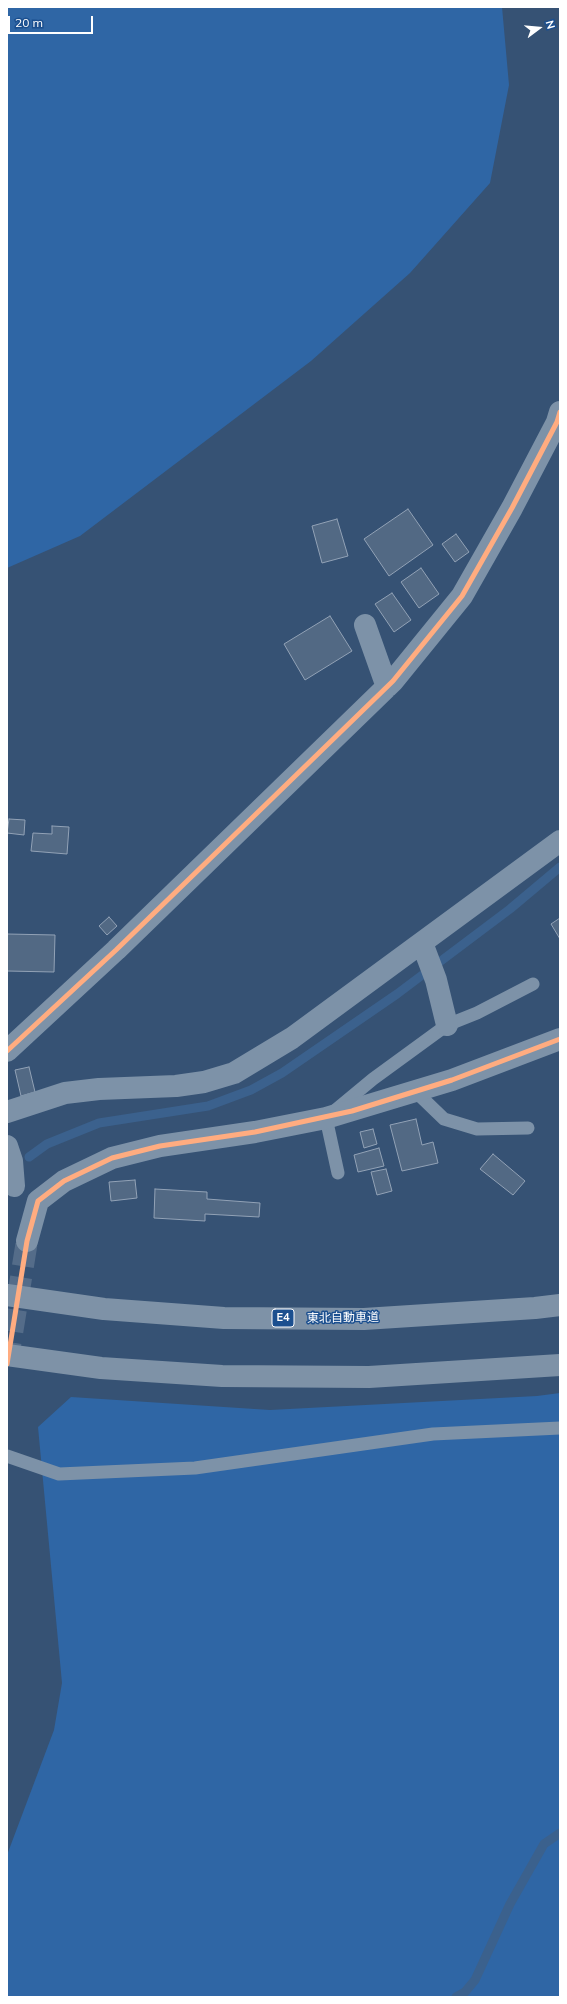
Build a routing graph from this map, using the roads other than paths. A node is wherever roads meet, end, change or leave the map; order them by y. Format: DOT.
graph roads {
  1 [pos="560,412"];
  2 [pos="365,625"];
  3 [pos="387,687"];
  4 [pos="560,841"];
  5 [pos="429,962"];
  6 [pos="533,984"];
  7 [pos="447,1025"];
  8 [pos="560,1039"];
  9 [pos="7,1051"];
  10 [pos="415,1091"];
  11 [pos="7,1112"];
  12 [pos="326,1118"];
  13 [pos="528,1128"];
  14 [pos="7,1146"];
  15 [pos="338,1173"];
  16 [pos="11,1185"];
  17 [pos="38,1201"];
  18 [pos="27,1241"];
  19 [pos="7,1295"];
  20 [pos="560,1305"];
  21 [pos="7,1355"];
  22 [pos="560,1365"];
  23 [pos="560,1428"];
  24 [pos="7,1456"];
  1 -- 3 [label="street"];
  2 -- 3 [label="street"];
  3 -- 9 [label="street"];
  4 -- 5 [label="street"];
  5 -- 7 [label="street"];
  5 -- 11 [label="street"];
  6 -- 7 [label="lane"];
  7 -- 12 [label="lane"];
  8 -- 10 [label="street"];
  10 -- 12 [label="street"];
  10 -- 13 [label="lane"];
  12 -- 15 [label="lane"];
  12 -- 17 [label="street"];
  14 -- 16 [label="street"];
  16 -- 17 [label="street"];
  17 -- 18 [label="street"];
  19 -- 20 [label="highway, 東北自動車道 / E4"];
  21 -- 22 [label="highway"];
  23 -- 24 [label="lane"];
}
